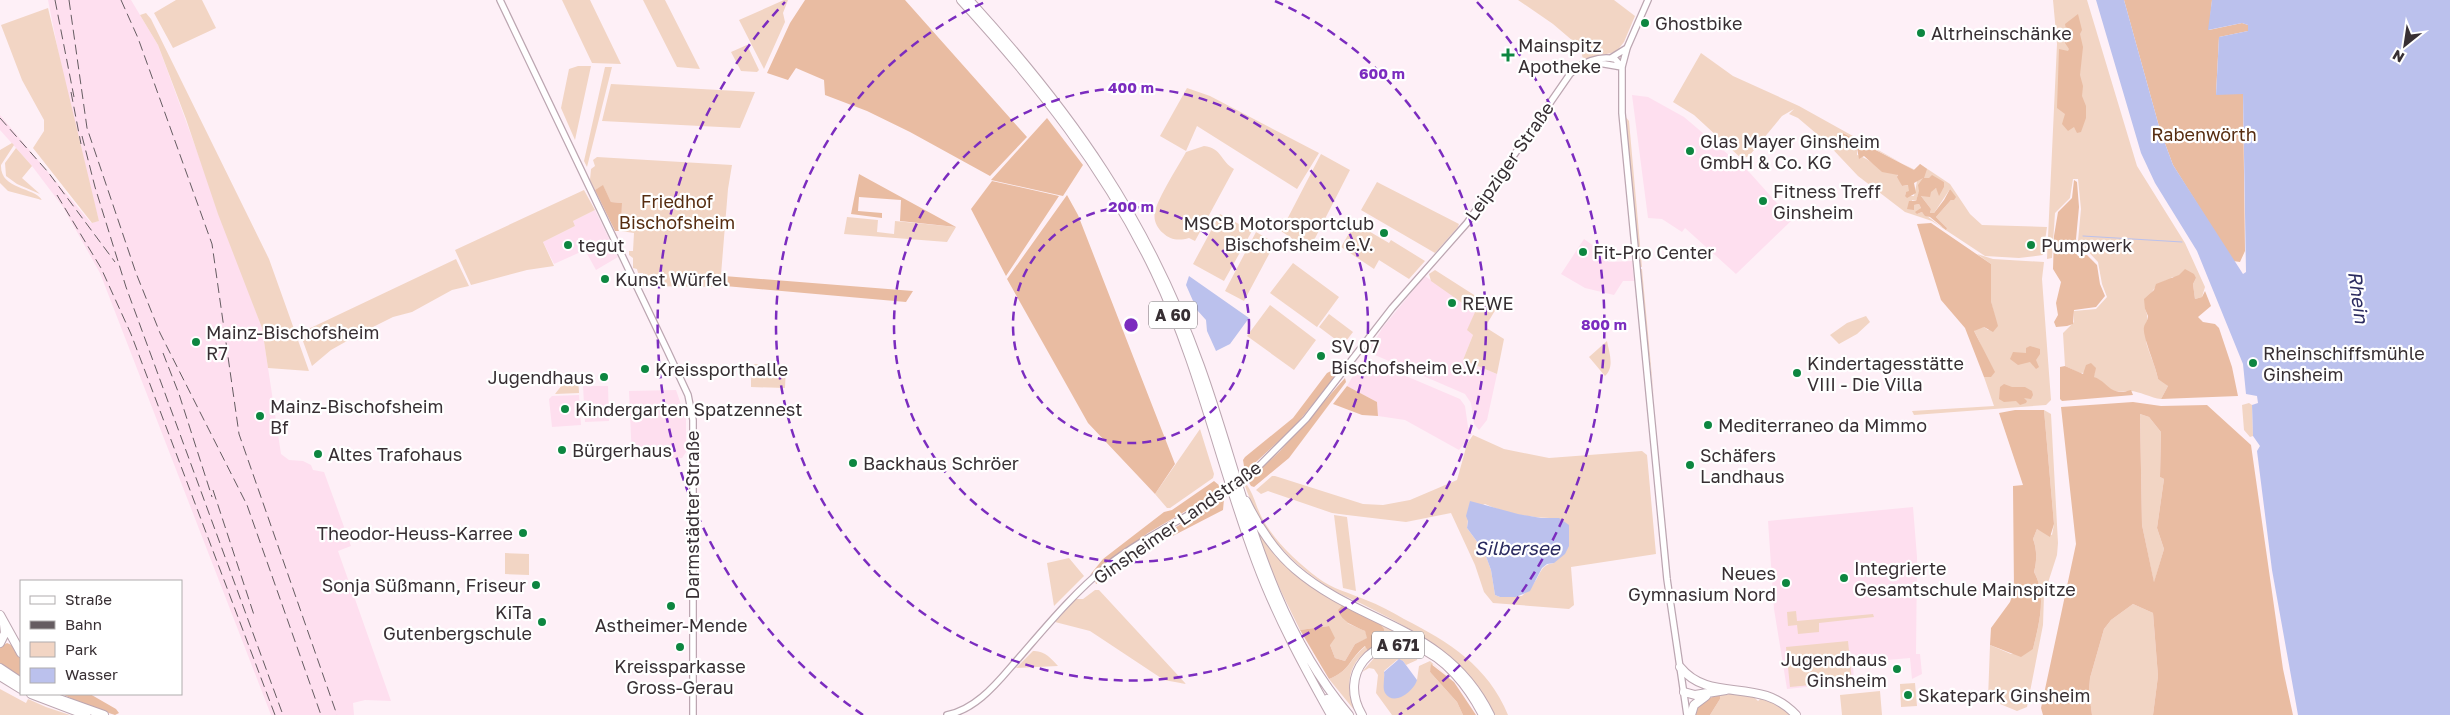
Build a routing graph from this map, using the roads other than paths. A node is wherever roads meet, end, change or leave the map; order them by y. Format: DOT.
graph roads {
  1 [pos="500,0"];
  2 [pos="961,0"];
  3 [pos="969,0"];
  4 [pos="1648,0"];
  5 [pos="1627,48"];
  6 [pos="1611,58"];
  7 [pos="1590,62"];
  8 [pos="1622,66"];
  9 [pos="1430,265"];
  10 [pos="1220,433"];
  11 [pos="1,616"];
  12 [pos="0,643"];
  13 [pos="20,650"];
  14 [pos="1680,666"];
  15 [pos="0,668"];
  16 [pos="1314,674"];
  17 [pos="1,677"];
  18 [pos="20,681"];
  19 [pos="1701,684"];
  20 [pos="20,688"];
  21 [pos="1730,689"];
  22 [pos="1684,692"];
  23 [pos="1709,694"];
  24 [pos="34,695"];
  25 [pos="48,695"];
  26 [pos="58,695"];
  27 [pos="71,704"];
  28 [pos="86,715"];
  29 [pos="104,715"];
  30 [pos="693,715"];
  31 [pos="947,715"];
  32 [pos="1331,715"];
  33 [pos="1340,715"];
  34 [pos="1349,715"];
  35 [pos="1354,715"];
  36 [pos="1362,715"];
  37 [pos="1483,715"];
  38 [pos="1490,715"];
  39 [pos="1689,715"];
  40 [pos="1796,715"];
  1 -- 30 [label="main road, Darmstädter Straße"];
  2 -- 16 [label="highway, A 60"];
  3 -- 10 [label="highway, A 60"];
  4 -- 5 [label="main road"];
  5 -- 6 [label="main road"];
  5 -- 8 [label="main road"];
  6 -- 7 [label="main road, Leipziger Straße"];
  6 -- 8 [label="main road"];
  7 -- 8 [label="main road"];
  7 -- 9 [label="main road, Leipziger Straße"];
  8 -- 14 [label="main road"];
  9 -- 31 [label="main road, Ginsheimer Landstraße, bridge"];
  10 -- 16 [label="highway, A 60"];
  10 -- 38 [label="highway, A 60"];
  11 -- 12 [label="highway"];
  11 -- 13 [label="highway"];
  14 -- 19 [label="highway"];
  14 -- 22 [label="main road"];
  15 -- 18 [label="highway"];
  16 -- 32 [label="highway"];
  16 -- 33 [label="highway, A 60"];
  16 -- 34 [label="highway, A 60"];
  16 -- 35 [label="highway"];
  17 -- 20 [label="highway"];
  19 -- 21 [label="highway"];
  19 -- 22 [label="highway"];
  21 -- 23 [label="highway"];
  21 -- 40 [label="highway"];
  22 -- 23 [label="highway"];
  22 -- 39 [label="main road"];
  23 -- 39 [label="highway"];
  24 -- 28 [label="highway"];
  25 -- 27 [label="highway"];
  26 -- 27 [label="highway"];
  27 -- 29 [label="highway"];
  36 -- 37 [label="highway, A 671"];
}
